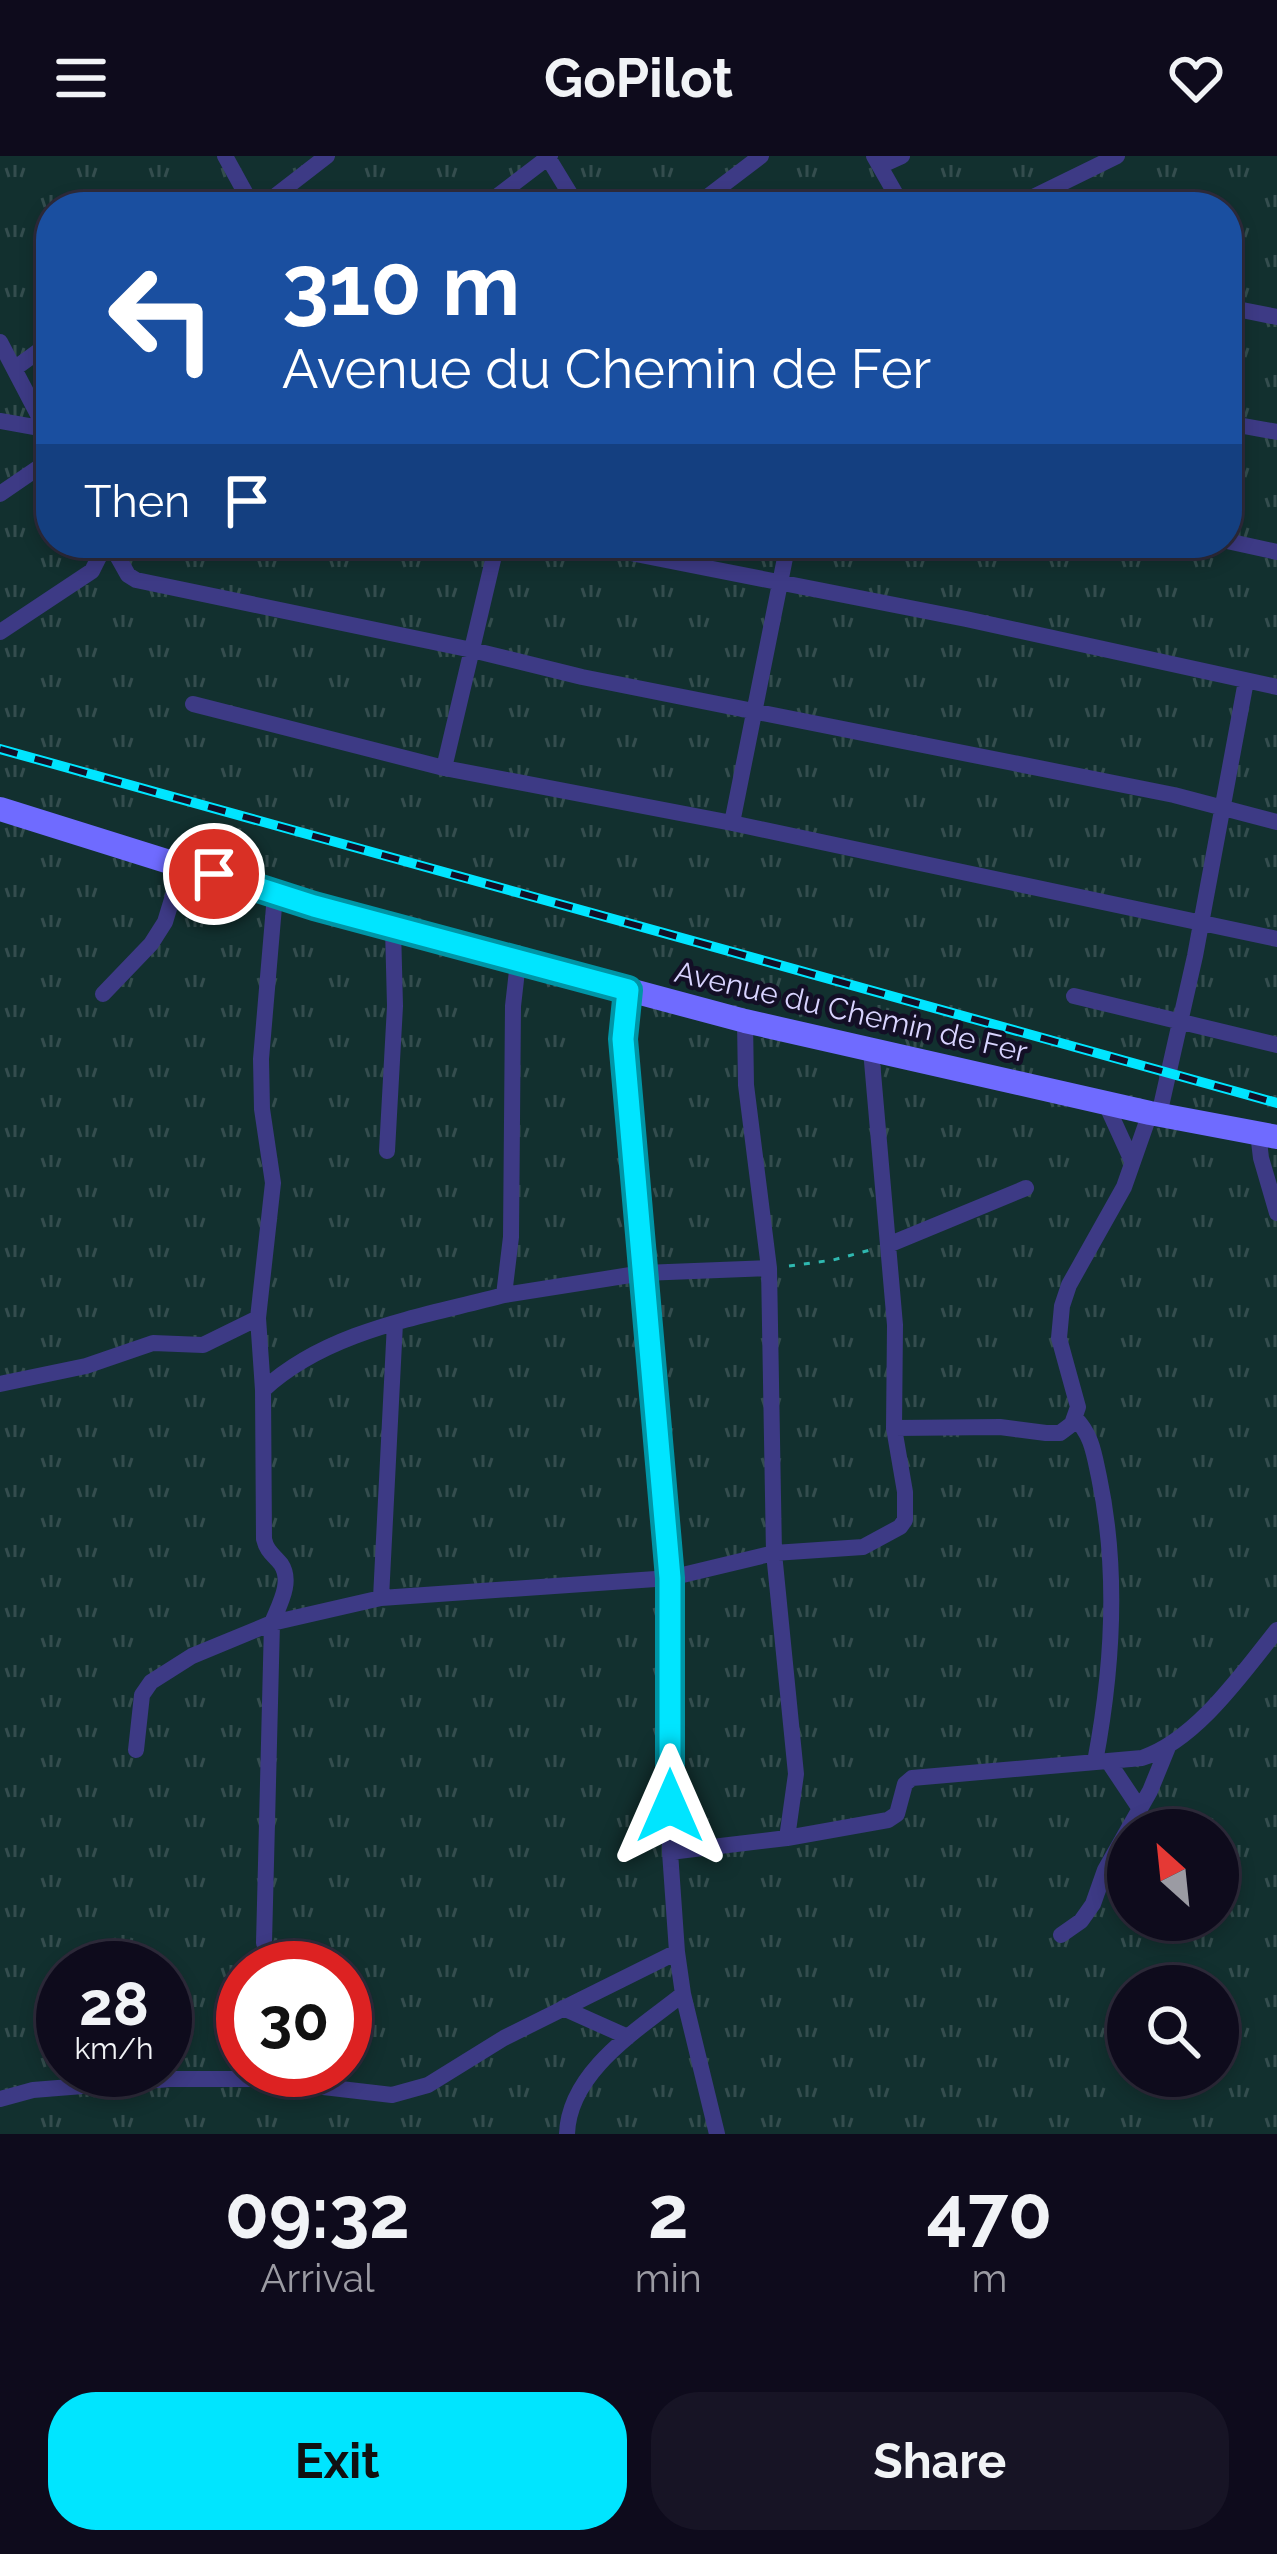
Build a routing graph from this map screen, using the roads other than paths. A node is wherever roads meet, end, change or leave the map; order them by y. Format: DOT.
graph roads {
  1 [pos="225,156"];
  2 [pos="327,156"];
  3 [pos="760,156"];
  4 [pos="902,156"];
  5 [pos="1118,156"];
  6 [pos="549,157"];
  7 [pos="877,161"];
  8 [pos="248,192"];
  9 [pos="278,192"];
  10 [pos="503,192"];
  11 [pos="569,192"];
  12 [pos="713,192"];
  13 [pos="895,192"];
  14 [pos="1061,192"];
  15 [pos="1242,310"];
  16 [pos="1277,317"];
  17 [pos="0,342"];
  18 [pos="36,353"];
  19 [pos="14,369"];
  20 [pos="36,408"];
  21 [pos="0,421"];
  22 [pos="1242,426"];
  23 [pos="36,427"];
  24 [pos="1277,432"];
  25 [pos="36,469"];
  26 [pos="0,494"];
  27 [pos="1242,544"];
  28 [pos="1277,552"];
  29 [pos="99,558"];
  30 [pos="117,558"];
  31 [pos="493,558"];
  32 [pos="651,558"];
  33 [pos="785,558"];
  34 [pos="779,585"];
  35 [pos="0,632"];
  36 [pos="472,650"];
  37 [pos="1246,681"];
  38 [pos="1277,687"];
  39 [pos="193,704"];
  40 [pos="755,710"];
  41 [pos="445,768"];
  42 [pos="1223,808"];
  43 [pos="0,809"];
  44 [pos="1277,822"];
  45 [pos="732,823"];
  46 [pos="183,863"];
  47 [pos="275,895"];
  48 [pos="1199,922"];
  49 [pos="393,928"];
  50 [pos="1277,939"];
  51 [pos="518,962"];
  52 [pos="628,990"];
  53 [pos="104,994"];
  54 [pos="1074,996"];
  55 [pos="745,1022"];
  56 [pos="1180,1024"];
  57 [pos="1277,1046"];
  58 [pos="871,1050"];
  59 [pos="1106,1102"];
  60 [pos="1154,1114"];
  61 [pos="1268,1135"];
  62 [pos="387,1151"];
  63 [pos="1131,1160"];
  64 [pos="1026,1188"];
  65 [pos="1277,1213"];
  66 [pos="888,1245"];
  67 [pos="770,1268"];
  68 [pos="643,1273"];
  69 [pos="504,1295"];
  70 [pos="258,1318"];
  71 [pos="395,1323"];
  72 [pos="0,1384"];
  73 [pos="263,1390"];
  74 [pos="1076,1418"];
  75 [pos="894,1428"];
  76 [pos="774,1553"];
  77 [pos="670,1578"];
  78 [pos="381,1598"];
  79 [pos="272,1623"];
  80 [pos="1277,1630"];
  81 [pos="1168,1747"];
  82 [pos="136,1750"];
  83 [pos="1102,1761"];
  84 [pos="1140,1809"];
  85 [pos="787,1838"];
  86 [pos="670,1852"];
  87 [pos="1107,1867"];
  88 [pos="1061,1934"];
  89 [pos="264,1941"];
  90 [pos="677,1952"];
  91 [pos="683,1994"];
  92 [pos="563,2008"];
  93 [pos="628,2037"];
  94 [pos="0,2098"];
  95 [pos="566,2134"];
  96 [pos="717,2134"];
  1 -- 8 [label="street"];
  2 -- 9 [label="street"];
  3 -- 12 [label="street"];
  4 -- 7 [label="street"];
  5 -- 14 [label="street"];
  6 -- 10 [label="street"];
  6 -- 11 [label="street"];
  7 -- 13 [label="street"];
  15 -- 16 [label="street"];
  17 -- 19 [label="street"];
  18 -- 19 [label="street"];
  19 -- 20 [label="street"];
  21 -- 23 [label="street"];
  22 -- 24 [label="street"];
  25 -- 26 [label="street"];
  27 -- 28 [label="street"];
  29 -- 35 [label="street"];
  30 -- 36 [label="street"];
  31 -- 36 [label="street"];
  32 -- 34 [label="street"];
  33 -- 34 [label="street"];
  34 -- 37 [label="street"];
  34 -- 40 [label="street"];
  36 -- 40 [label="street"];
  36 -- 41 [label="street"];
  37 -- 38 [label="street"];
  37 -- 42 [label="street"];
  39 -- 41 [label="street"];
  40 -- 42 [label="street"];
  40 -- 45 [label="street"];
  41 -- 45 [label="street"];
  42 -- 44 [label="street"];
  42 -- 48 [label="street"];
  43 -- 46 [label="street, Avenue du Chemin de Fer"];
  45 -- 48 [label="street"];
  46 -- 47 [label="street, Avenue du Chemin de Fer"];
  46 -- 53 [label="street"];
  47 -- 49 [label="street, Avenue du Chemin de Fer"];
  47 -- 70 [label="street"];
  48 -- 50 [label="street"];
  48 -- 56 [label="street"];
  49 -- 51 [label="street, Avenue du Chemin de Fer"];
  49 -- 62 [label="street"];
  51 -- 52 [label="street, Avenue du Chemin de Fer"];
  51 -- 69 [label="street"];
  52 -- 55 [label="street, Avenue du Chemin de Fer"];
  52 -- 68 [label="street"];
  54 -- 56 [label="street"];
  55 -- 58 [label="street, Avenue du Chemin de Fer"];
  55 -- 67 [label="street"];
  56 -- 57 [label="street"];
  56 -- 60 [label="street"];
  58 -- 59 [label="street, Avenue du Chemin de Fer"];
  58 -- 66 [label="street"];
  59 -- 60 [label="street, Avenue du Chemin de Fer"];
  59 -- 63 [label="street"];
  60 -- 61 [label="street, Avenue du Chemin de Fer"];
  60 -- 63 [label="street"];
  61 -- 65 [label="street"];
  63 -- 74 [label="street"];
  64 -- 66 [label="street"];
  66 -- 75 [label="street"];
  67 -- 68 [label="street"];
  67 -- 76 [label="street"];
  68 -- 69 [label="street"];
  68 -- 77 [label="street"];
  69 -- 71 [label="street"];
  70 -- 72 [label="street"];
  70 -- 73 [label="street"];
  71 -- 73 [label="street"];
  71 -- 78 [label="street"];
  73 -- 79 [label="street"];
  74 -- 75 [label="street"];
  74 -- 83 [label="street"];
  75 -- 76 [label="street"];
  76 -- 77 [label="street"];
  76 -- 85 [label="street"];
  77 -- 78 [label="street"];
  77 -- 86 [label="street"];
  78 -- 79 [label="street"];
  79 -- 82 [label="street"];
  79 -- 89 [label="street"];
  80 -- 81 [label="street"];
  81 -- 83 [label="street"];
  81 -- 84 [label="street"];
  83 -- 84 [label="street"];
  83 -- 85 [label="street"];
  85 -- 86 [label="street"];
  86 -- 90 [label="street"];
  87 -- 88 [label="street"];
  90 -- 91 [label="street"];
  90 -- 92 [label="street"];
  91 -- 93 [label="street"];
  91 -- 96 [label="street"];
  92 -- 93 [label="street"];
  92 -- 94 [label="street"];
  93 -- 95 [label="street"];
}
